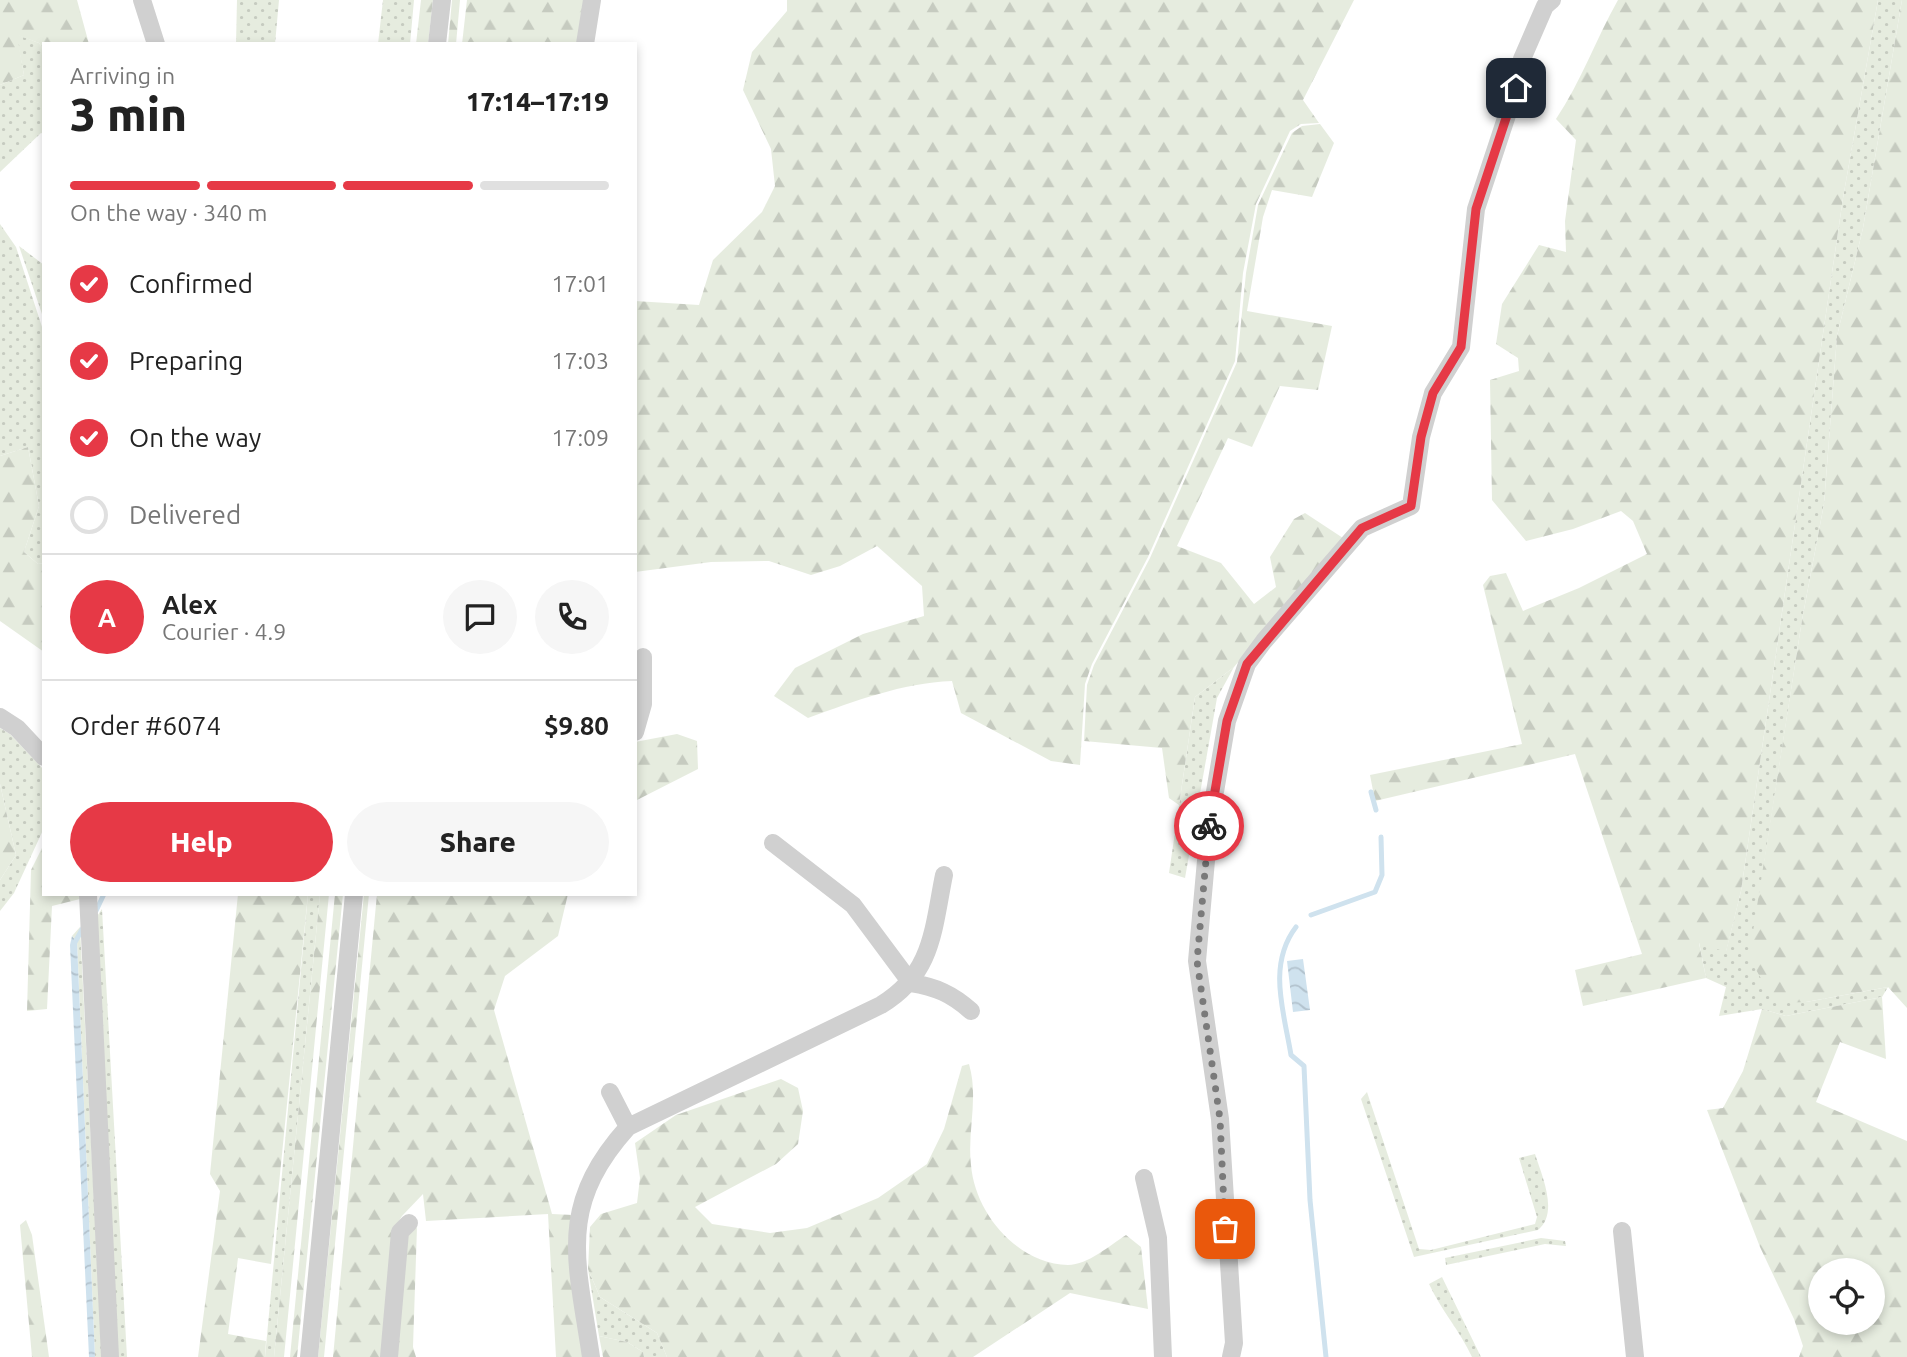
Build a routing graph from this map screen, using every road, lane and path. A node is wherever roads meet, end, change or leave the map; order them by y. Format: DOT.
graph roads {
  1 [pos="142,0"];
  2 [pos="442,0"];
  3 [pos="592,0"];
  4 [pos="1552,0"];
  5 [pos="155,42"];
  6 [pos="437,42"];
  7 [pos="586,42"];
  8 [pos="643,657"];
  9 [pos="0,717"];
  10 [pos="637,725"];
  11 [pos="42,755"];
  12 [pos="773,843"];
  13 [pos="944,875"];
  14 [pos="89,896"];
  15 [pos="354,896"];
  16 [pos="911,983"];
  17 [pos="971,1011"];
  18 [pos="610,1092"];
  19 [pos="628,1127"];
  20 [pos="1144,1178"];
  21 [pos="409,1223"];
  22 [pos="1622,1231"];
  23 [pos="110,1357"];
  24 [pos="309,1357"];
  25 [pos="389,1357"];
  26 [pos="591,1357"];
  27 [pos="1163,1357"];
  28 [pos="1231,1357"];
  29 [pos="1635,1357"];
  1 -- 5 [label="street"];
  2 -- 6 [label="street"];
  3 -- 7 [label="street"];
  4 -- 28 [label="street"];
  8 -- 10 [label="street"];
  9 -- 11 [label="street"];
  12 -- 16 [label="street"];
  13 -- 16 [label="street"];
  14 -- 23 [label="street"];
  15 -- 24 [label="street"];
  16 -- 17 [label="street"];
  16 -- 19 [label="street"];
  18 -- 19 [label="street"];
  19 -- 26 [label="street"];
  20 -- 27 [label="street"];
  21 -- 25 [label="street"];
  22 -- 29 [label="street"];
}
